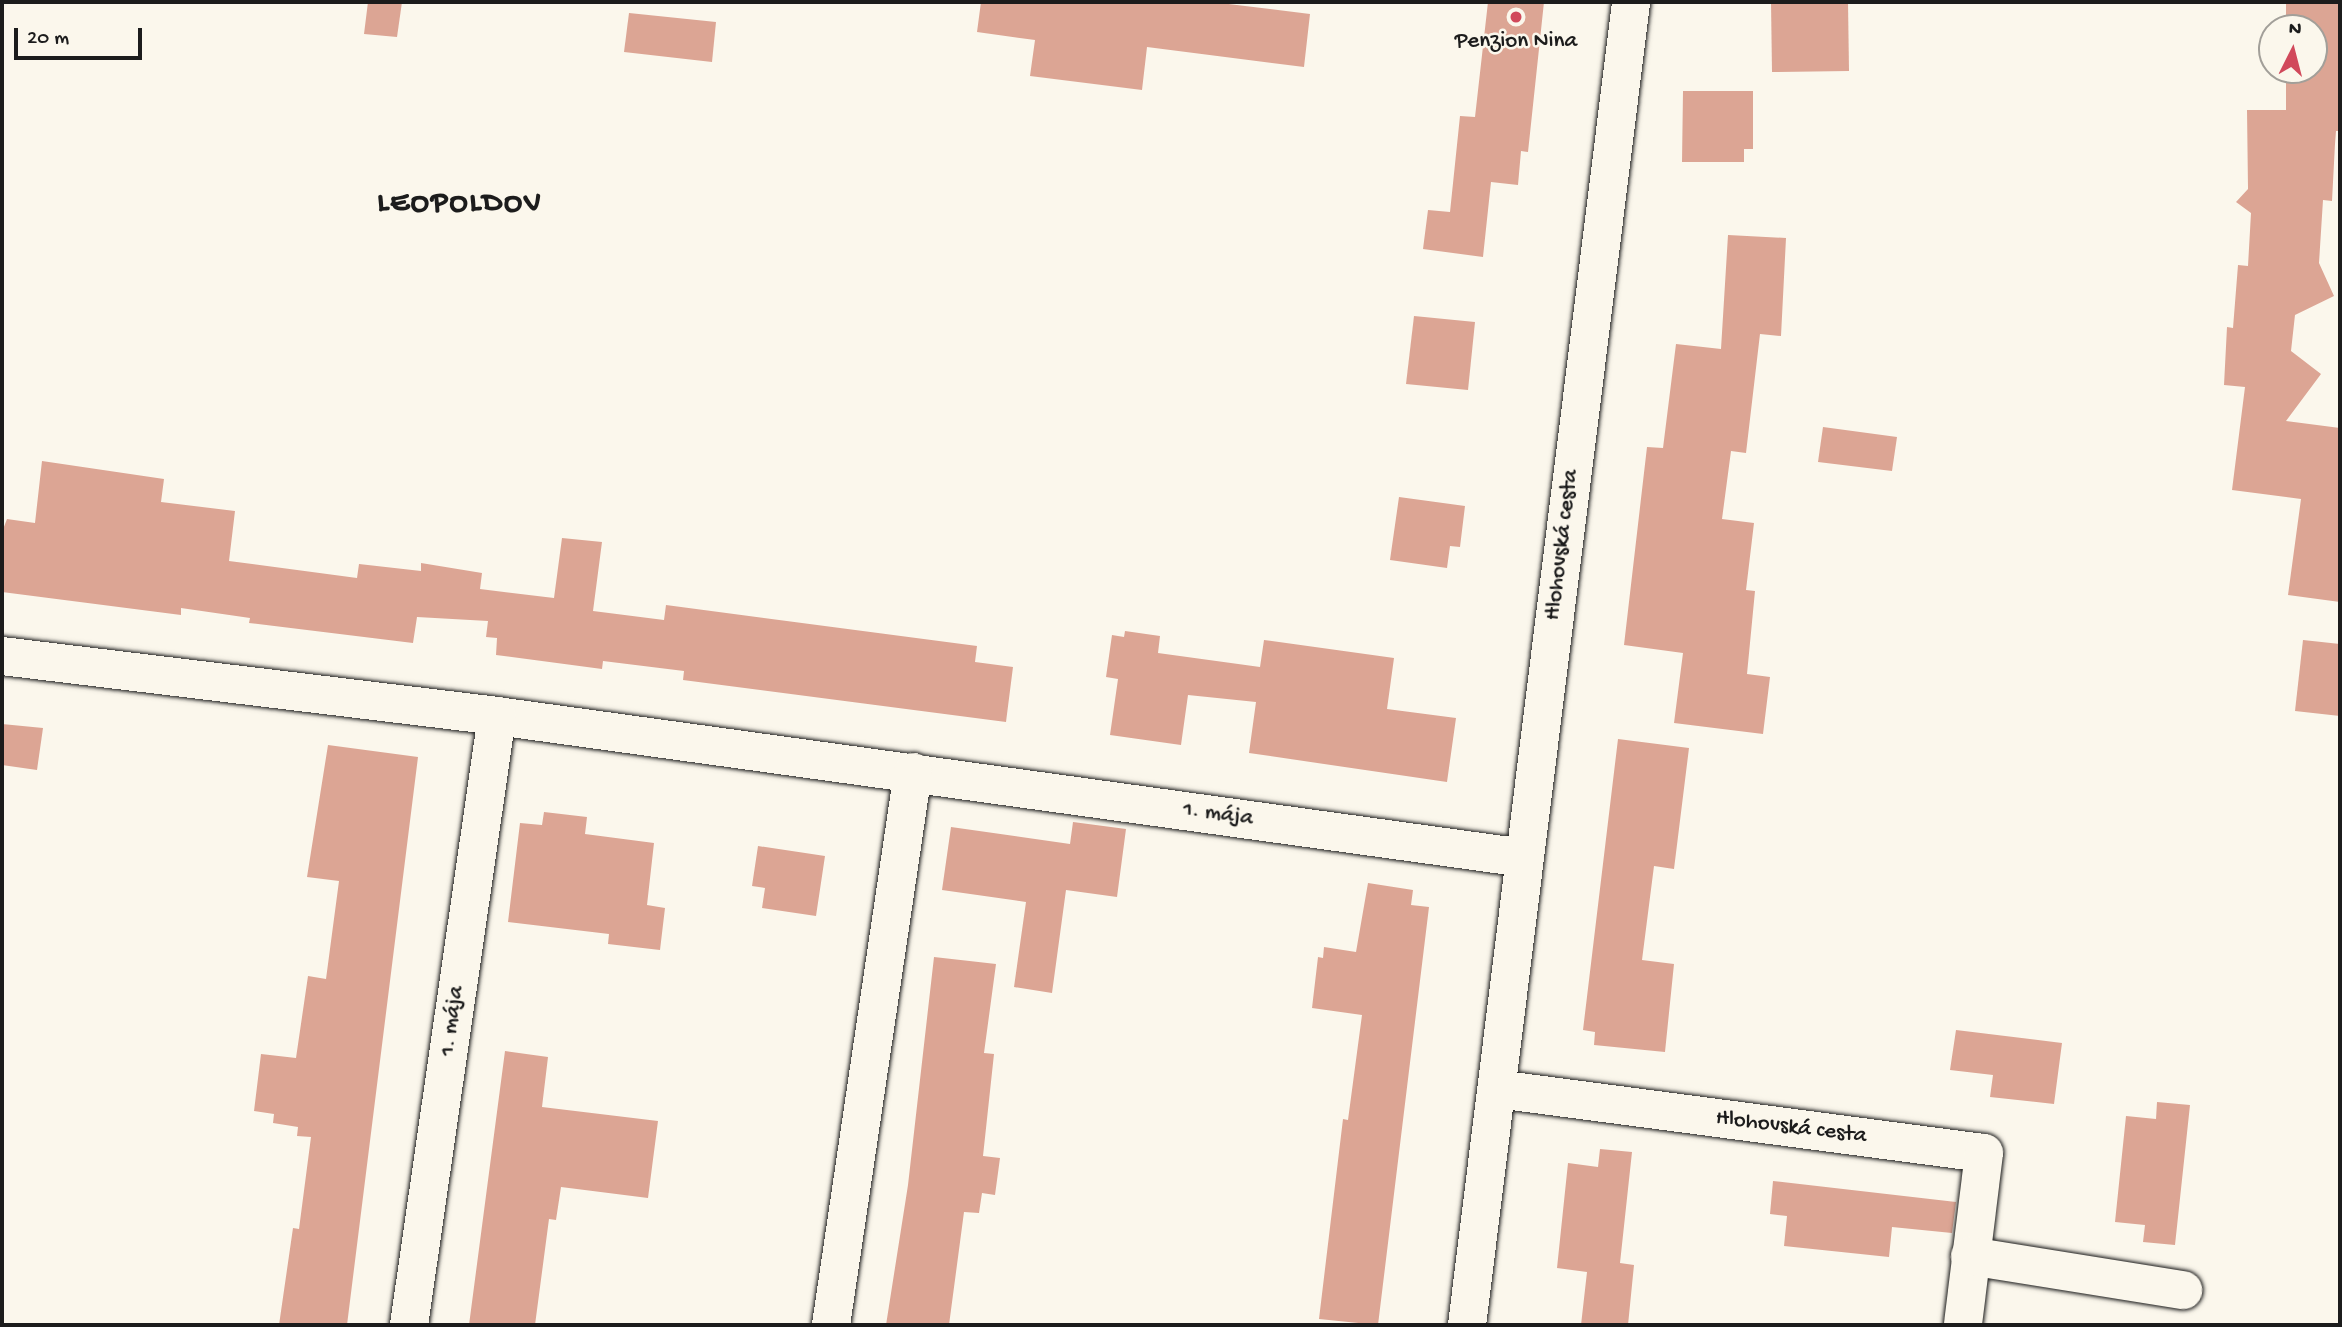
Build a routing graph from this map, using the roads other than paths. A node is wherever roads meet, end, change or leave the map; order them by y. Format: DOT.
graph roads {
  1 [pos="1631,2"];
  2 [pos="2,656"];
  3 [pos="497,716"];
  4 [pos="913,772"];
  5 [pos="1524,858"];
  6 [pos="1497,1089"];
  7 [pos="1970,1256"];
  8 [pos="2183,1290"];
  9 [pos="409,1325"];
  10 [pos="831,1325"];
  11 [pos="1467,1325"];
  12 [pos="1963,1325"];
  1 -- 5 [label="street, Hlohovská cesta"];
  2 -- 3 [label="street, 1. mája"];
  3 -- 4 [label="street, 1. mája"];
  3 -- 9 [label="street, 1. mája"];
  4 -- 5 [label="street, 1. mája"];
  4 -- 10 [label="street"];
  5 -- 6 [label="street, Hlohovská cesta"];
  6 -- 7 [label="street, Hlohovská cesta"];
  6 -- 11 [label="street, Hlohovská cesta"];
  7 -- 8 [label="street"];
  7 -- 12 [label="street, Hlohovská cesta"];
}
